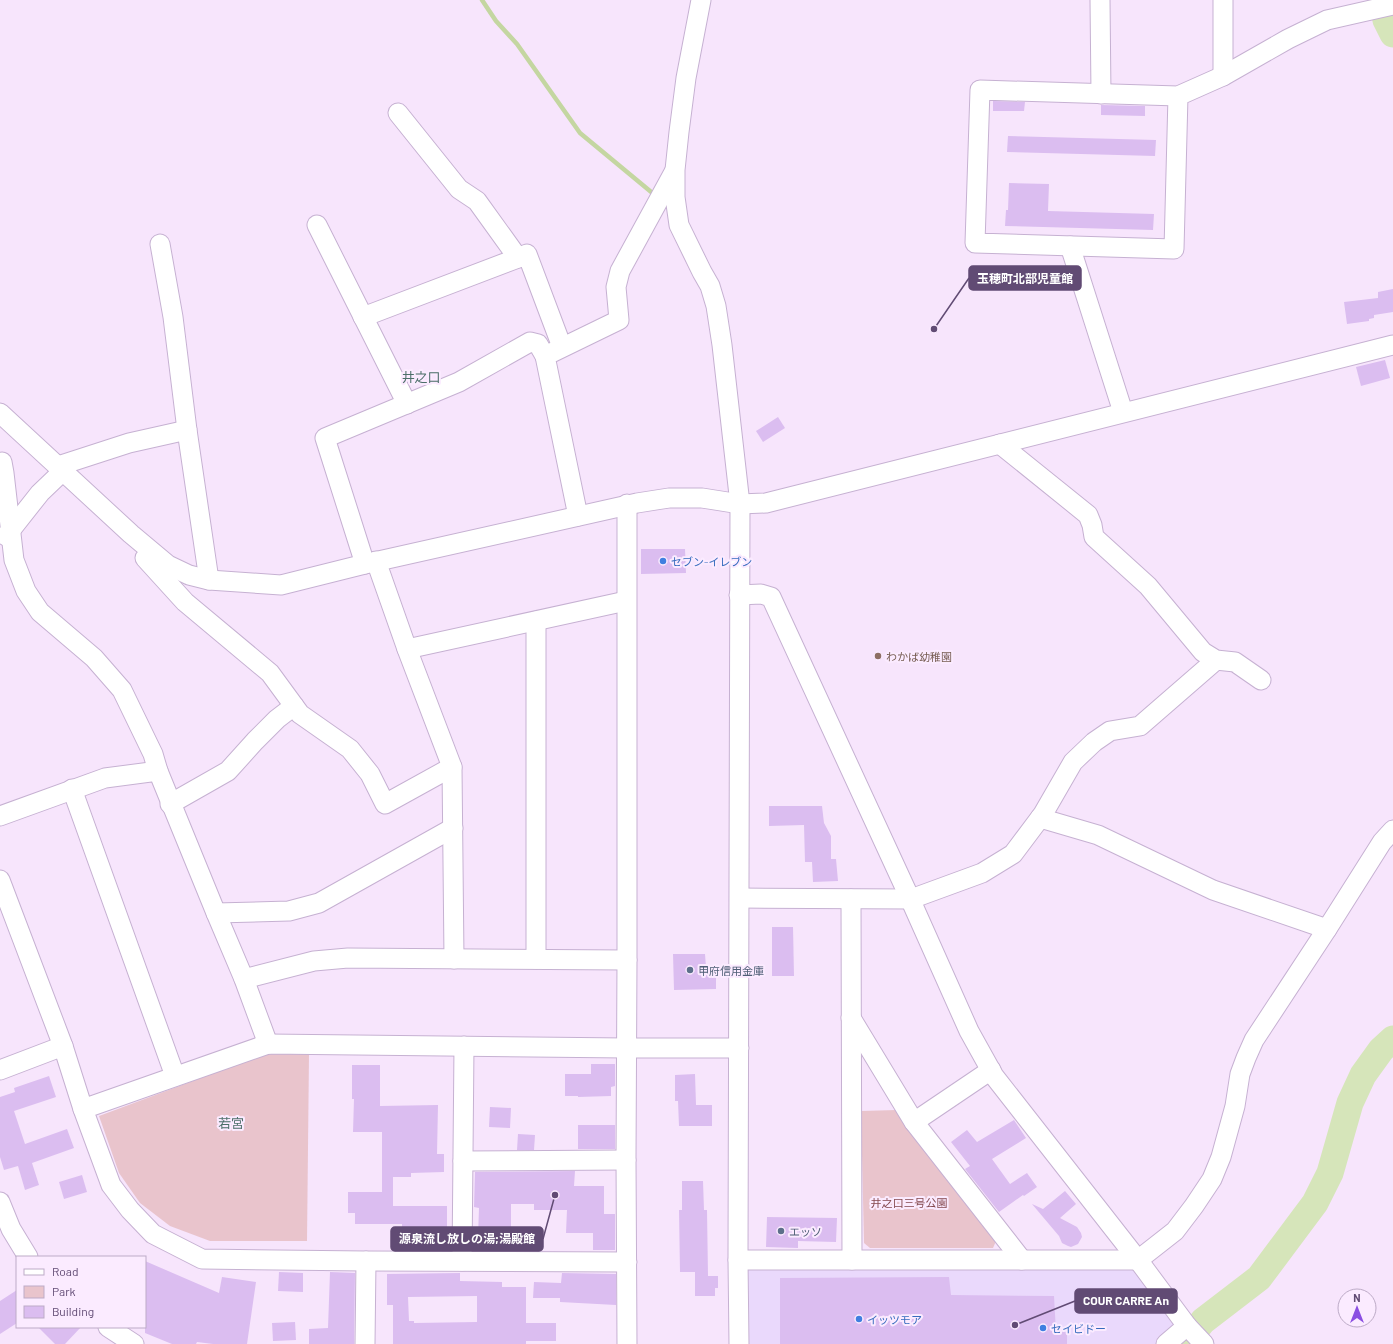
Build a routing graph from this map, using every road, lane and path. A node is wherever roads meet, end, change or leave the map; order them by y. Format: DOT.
graph roads {
  1 [pos="701,0"];
  2 [pos="1100,0"];
  3 [pos="1223,0"];
  4 [pos="1386,7"];
  5 [pos="1223,76"];
  6 [pos="1101,94"];
  7 [pos="1178,96"];
  8 [pos="398,113"];
  9 [pos="675,170"];
  10 [pos="317,225"];
  11 [pos="160,244"];
  12 [pos="1070,246"];
  13 [pos="518,258"];
  14 [pos="363,317"];
  15 [pos="1393,345"];
  16 [pos="562,347"];
  17 [pos="545,356"];
  18 [pos="407,404"];
  19 [pos="1123,412"];
  20 [pos="0,413"];
  21 [pos="187,430"];
  22 [pos="1000,444"];
  23 [pos="2,462"];
  24 [pos="61,469"];
  25 [pos="627,504"];
  26 [pos="740,504"];
  27 [pos="578,516"];
  28 [pos="131,534"];
  29 [pos="5,538"];
  30 [pos="371,562"];
  31 [pos="209,580"];
  32 [pos="740,595"];
  33 [pos="626,601"];
  34 [pos="536,621"];
  35 [pos="407,649"];
  36 [pos="1216,660"];
  37 [pos="1261,680"];
  38 [pos="294,706"];
  39 [pos="452,767"];
  40 [pos="158,771"];
  41 [pos="72,789"];
  42 [pos="170,804"];
  43 [pos="0,816"];
  44 [pos="1040,818"];
  45 [pos="453,828"];
  46 [pos="1393,830"];
  47 [pos="0,880"];
  48 [pos="740,898"];
  49 [pos="851,899"];
  50 [pos="911,899"];
  51 [pos="216,914"];
  52 [pos="1327,929"];
  53 [pos="454,959"];
  54 [pos="536,959"];
  55 [pos="627,960"];
  56 [pos="244,979"];
  57 [pos="851,1018"];
  58 [pos="268,1044"];
  59 [pos="63,1046"];
  60 [pos="464,1046"];
  61 [pos="626,1048"];
  62 [pos="739,1048"];
  63 [pos="0,1070"];
  64 [pos="991,1070"];
  65 [pos="175,1076"];
  66 [pos="83,1109"];
  67 [pos="914,1122"];
  68 [pos="626,1160"];
  69 [pos="463,1161"];
  70 [pos="0,1202"];
  71 [pos="27,1256"];
  72 [pos="738,1260"];
  73 [pos="852,1260"];
  74 [pos="1022,1260"];
  75 [pos="1138,1260"];
  76 [pos="366,1261"];
  77 [pos="462,1261"];
  78 [pos="627,1262"];
  79 [pos="1188,1326"];
  80 [pos="110,1328"];
  81 [pos="134,1344"];
  82 [pos="366,1344"];
  83 [pos="627,1344"];
  84 [pos="739,1344"];
  85 [pos="1166,1344"];
  86 [pos="1204,1344"];
  1 -- 9 [label="street"];
  2 -- 6 [label="street"];
  3 -- 5 [label="street"];
  4 -- 5 [label="street"];
  5 -- 7 [label="street"];
  6 -- 7 [label="street"];
  6 -- 12 [label="street"];
  7 -- 12 [label="street"];
  8 -- 13 [label="street"];
  9 -- 16 [label="street"];
  9 -- 26 [label="street"];
  10 -- 14 [label="street"];
  11 -- 21 [label="street"];
  12 -- 19 [label="street"];
  13 -- 14 [label="street"];
  13 -- 16 [label="street"];
  14 -- 18 [label="street"];
  15 -- 19 [label="street"];
  16 -- 17 [label="street"];
  17 -- 18 [label="street"];
  17 -- 27 [label="street"];
  18 -- 30 [label="street"];
  19 -- 22 [label="street"];
  20 -- 24 [label="street"];
  21 -- 24 [label="street"];
  21 -- 31 [label="street"];
  22 -- 26 [label="street"];
  22 -- 36 [label="street"];
  23 -- 29 [label="street"];
  24 -- 28 [label="street"];
  24 -- 29 [label="street"];
  25 -- 26 [label="street"];
  25 -- 27 [label="street"];
  25 -- 33 [label="street"];
  26 -- 32 [label="street"];
  27 -- 30 [label="street"];
  28 -- 31 [label="street"];
  28 -- 38 [label="street"];
  29 -- 40 [label="street"];
  30 -- 31 [label="street"];
  30 -- 35 [label="street"];
  32 -- 48 [label="street"];
  32 -- 50 [label="street"];
  33 -- 34 [label="street"];
  33 -- 55 [label="street"];
  34 -- 35 [label="street"];
  34 -- 54 [label="street"];
  35 -- 39 [label="street"];
  36 -- 37 [label="street"];
  36 -- 44 [label="street"];
  38 -- 39 [label="street"];
  38 -- 42 [label="street"];
  39 -- 45 [label="street"];
  40 -- 41 [label="street"];
  40 -- 42 [label="street"];
  41 -- 43 [label="street"];
  41 -- 65 [label="street"];
  42 -- 51 [label="street"];
  44 -- 50 [label="street"];
  44 -- 52 [label="street"];
  45 -- 51 [label="street"];
  45 -- 53 [label="street"];
  46 -- 52 [label="street"];
  47 -- 59 [label="street"];
  48 -- 49 [label="street"];
  48 -- 62 [label="street"];
  49 -- 50 [label="street"];
  49 -- 57 [label="street"];
  50 -- 64 [label="street"];
  51 -- 56 [label="street"];
  52 -- 75 [label="street"];
  53 -- 54 [label="street"];
  53 -- 56 [label="street"];
  54 -- 55 [label="street"];
  55 -- 61 [label="street"];
  56 -- 58 [label="street"];
  57 -- 67 [label="street"];
  57 -- 73 [label="street"];
  58 -- 60 [label="street"];
  58 -- 65 [label="street"];
  59 -- 63 [label="street"];
  59 -- 66 [label="street"];
  60 -- 61 [label="street"];
  60 -- 69 [label="street"];
  61 -- 62 [label="street"];
  61 -- 68 [label="street"];
  62 -- 72 [label="street"];
  64 -- 67 [label="street"];
  64 -- 75 [label="street"];
  65 -- 66 [label="street"];
  66 -- 76 [label="street"];
  67 -- 74 [label="street"];
  68 -- 69 [label="street"];
  68 -- 78 [label="street"];
  69 -- 77 [label="street"];
  70 -- 71 [label="street"];
  72 -- 73 [label="street"];
  72 -- 84 [label="street"];
  73 -- 74 [label="street"];
  74 -- 75 [label="street"];
  75 -- 79 [label="street"];
  76 -- 77 [label="street"];
  76 -- 82 [label="street"];
  77 -- 78 [label="street"];
  78 -- 83 [label="street"];
  79 -- 85 [label="street"];
  79 -- 86 [label="street"];
  80 -- 81 [label="street"];
}
